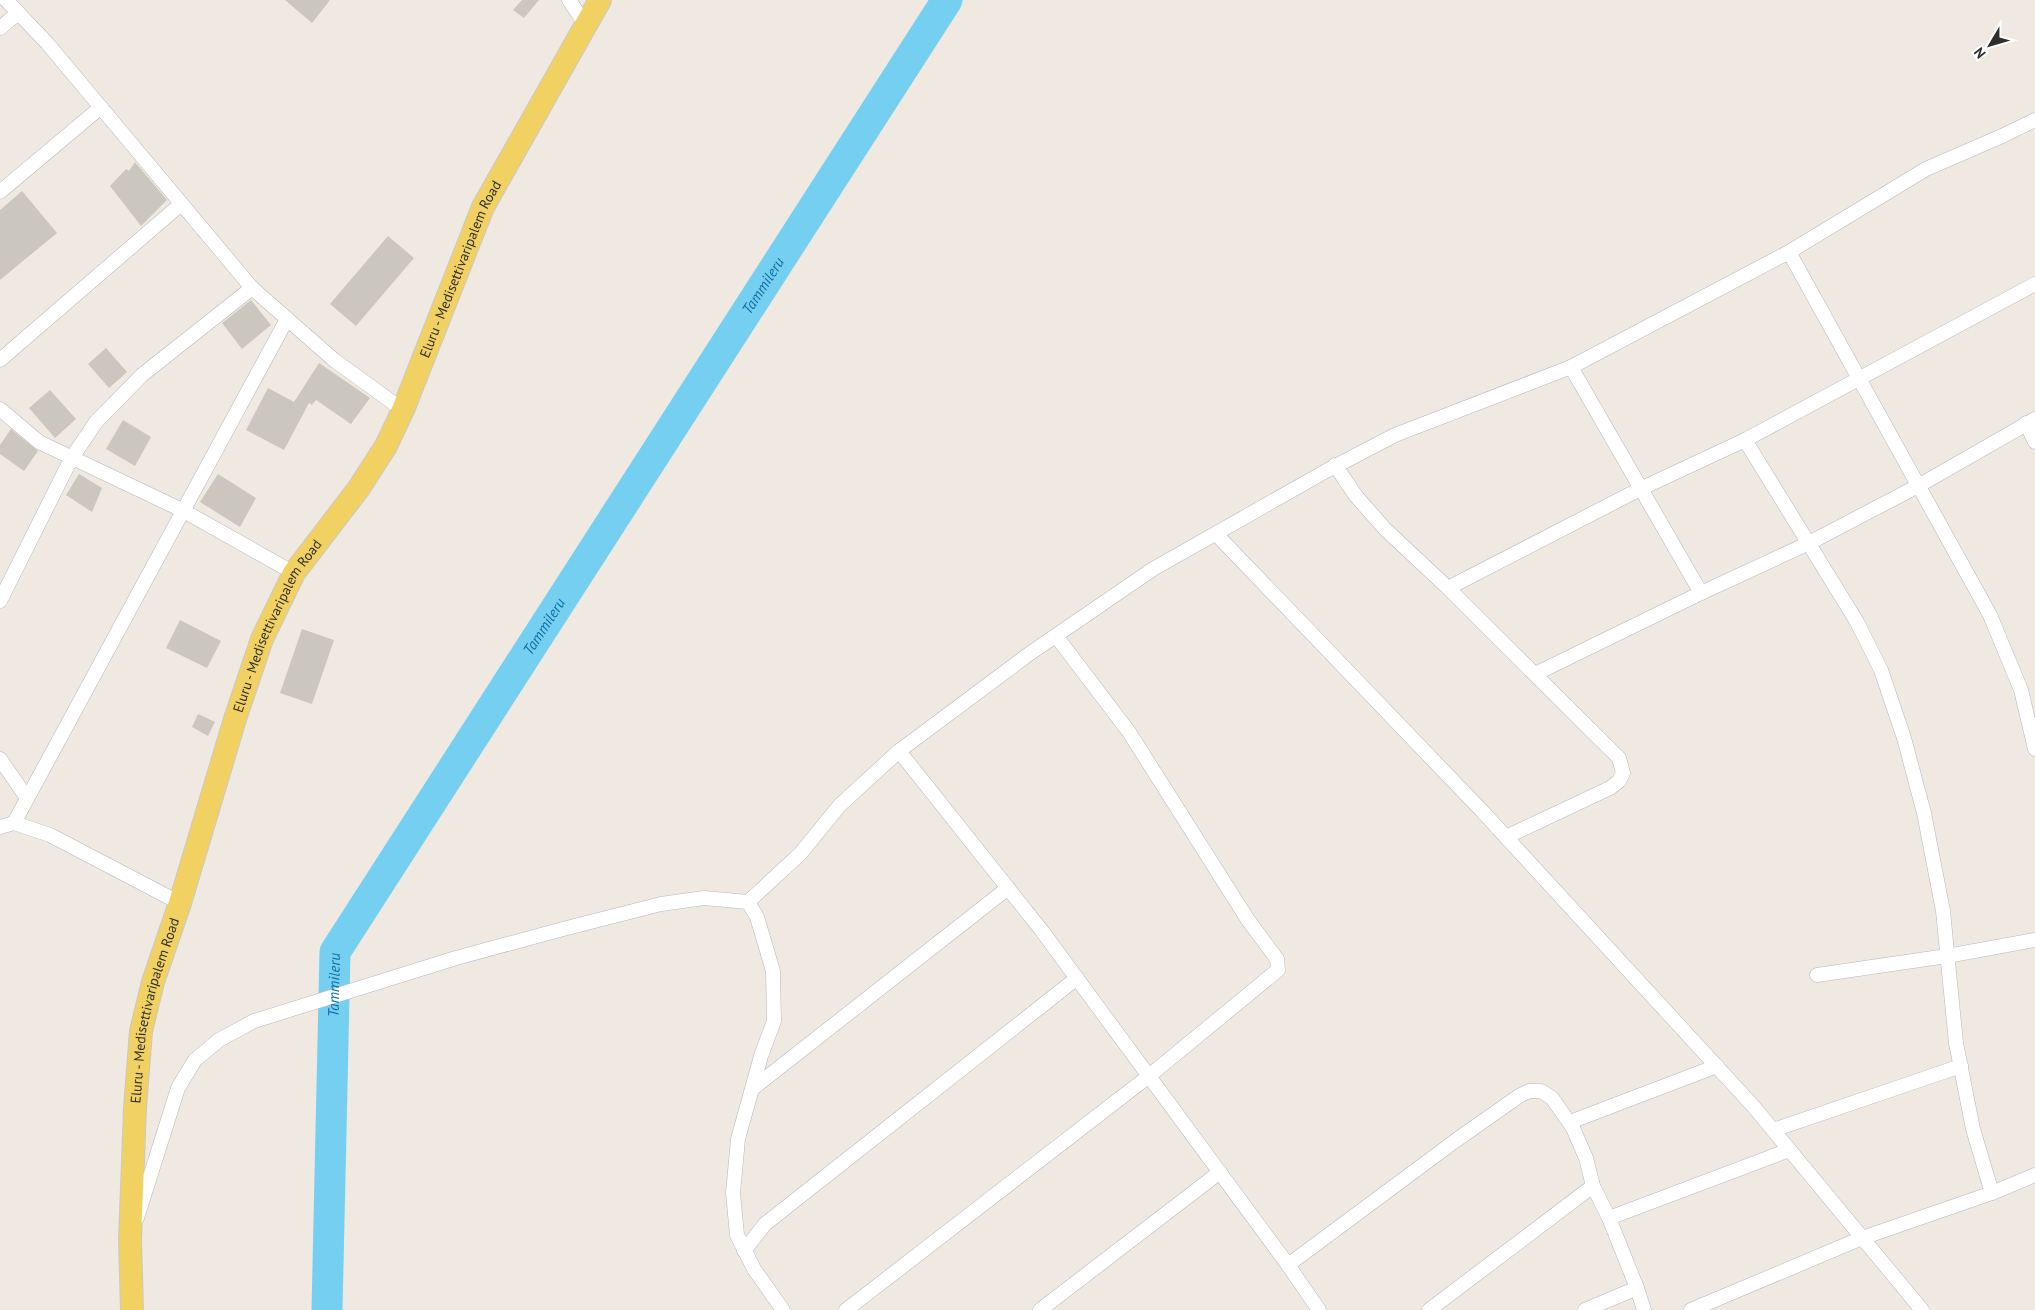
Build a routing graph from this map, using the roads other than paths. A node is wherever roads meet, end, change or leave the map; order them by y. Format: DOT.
graph roads {
  1 [pos="6,0"];
  2 [pos="569,0"];
  3 [pos="600,0"];
  4 [pos="18,13"];
  5 [pos="585,24"];
  6 [pos="0,28"];
  7 [pos="101,107"];
  8 [pos="2035,120"];
  9 [pos="0,192"];
  10 [pos="181,204"];
  11 [pos="1789,252"];
  12 [pos="2035,284"];
  13 [pos="252,288"];
  14 [pos="287,319"];
  15 [pos="0,360"];
  16 [pos="1571,367"];
  17 [pos="1859,380"];
  18 [pos="0,409"];
  19 [pos="404,410"];
  20 [pos="2030,421"];
  21 [pos="1746,440"];
  22 [pos="2035,442"];
  23 [pos="71,459"];
  24 [pos="1336,466"];
  25 [pos="1918,486"];
  26 [pos="1640,489"];
  27 [pos="182,510"];
  28 [pos="1216,534"];
  29 [pos="1809,543"];
  30 [pos="294,573"];
  31 [pos="1448,588"];
  32 [pos="1701,593"];
  33 [pos="0,601"];
  34 [pos="1056,636"];
  35 [pos="1535,674"];
  36 [pos="2035,749"];
  37 [pos="899,751"];
  38 [pos="0,759"];
  39 [pos="27,798"];
  40 [pos="14,823"];
  41 [pos="0,827"];
  42 [pos="1506,837"];
  43 [pos="1008,888"];
  44 [pos="748,902"];
  45 [pos="180,903"];
  46 [pos="2035,940"];
  47 [pos="1947,956"];
  48 [pos="1816,975"];
  49 [pos="1077,978"];
  50 [pos="1716,1066"];
  51 [pos="1961,1066"];
  52 [pos="1149,1076"];
  53 [pos="752,1089"];
  54 [pos="1570,1122"];
  55 [pos="1773,1130"];
  56 [pos="1789,1150"];
  57 [pos="1220,1172"];
  58 [pos="2035,1175"];
  59 [pos="1593,1186"];
  60 [pos="1992,1193"];
  61 [pos="1609,1218"];
  62 [pos="1862,1238"];
  63 [pos="130,1240"];
  64 [pos="744,1250"];
  65 [pos="1288,1265"];
  66 [pos="1637,1288"];
  67 [pos="1918,1309"];
  68 [pos="132,1310"];
  69 [pos="783,1310"];
  70 [pos="846,1310"];
  71 [pos="1040,1310"];
  72 [pos="1319,1310"];
  73 [pos="1429,1310"];
  74 [pos="1585,1310"];
  75 [pos="1644,1310"];
  76 [pos="1691,1310"];
  1 -- 4 [label="street"];
  2 -- 5 [label="street"];
  3 -- 5 [label="main road, Eluru - Medisettivaripalem Road"];
  4 -- 6 [label="street"];
  4 -- 7 [label="street"];
  5 -- 19 [label="main road, Eluru - Medisettivaripalem Road"];
  7 -- 9 [label="street"];
  7 -- 10 [label="street"];
  8 -- 11 [label="street"];
  10 -- 13 [label="street"];
  10 -- 15 [label="street"];
  11 -- 16 [label="street"];
  11 -- 17 [label="street"];
  12 -- 17 [label="street"];
  13 -- 14 [label="street"];
  13 -- 23 [label="street"];
  14 -- 19 [label="street"];
  14 -- 27 [label="street"];
  16 -- 24 [label="street"];
  16 -- 26 [label="street"];
  17 -- 21 [label="street"];
  17 -- 25 [label="street"];
  18 -- 23 [label="street"];
  19 -- 30 [label="main road, Eluru - Medisettivaripalem Road"];
  20 -- 22 [label="street"];
  20 -- 25 [label="street"];
  21 -- 26 [label="street"];
  21 -- 29 [label="street"];
  23 -- 27 [label="street"];
  23 -- 33 [label="street"];
  24 -- 28 [label="street"];
  24 -- 31 [label="street"];
  25 -- 29 [label="street"];
  25 -- 36 [label="street"];
  26 -- 31 [label="street"];
  26 -- 32 [label="street"];
  27 -- 30 [label="street"];
  27 -- 39 [label="street"];
  28 -- 34 [label="street"];
  28 -- 42 [label="street"];
  29 -- 32 [label="street"];
  29 -- 47 [label="street"];
  30 -- 45 [label="main road, Eluru - Medisettivaripalem Road"];
  31 -- 35 [label="street"];
  32 -- 35 [label="street"];
  34 -- 37 [label="street"];
  34 -- 52 [label="street"];
  35 -- 42 [label="street"];
  37 -- 43 [label="street"];
  37 -- 44 [label="street"];
  38 -- 39 [label="street"];
  39 -- 40 [label="street"];
  40 -- 41 [label="street"];
  40 -- 45 [label="street"];
  42 -- 50 [label="street"];
  43 -- 49 [label="street"];
  43 -- 53 [label="street"];
  44 -- 53 [label="street"];
  44 -- 63 [label="street"];
  45 -- 63 [label="main road, Eluru - Medisettivaripalem Road"];
  46 -- 47 [label="street"];
  47 -- 48 [label="street"];
  47 -- 51 [label="street"];
  49 -- 52 [label="street"];
  49 -- 64 [label="street"];
  50 -- 54 [label="street"];
  50 -- 55 [label="street"];
  51 -- 55 [label="street"];
  51 -- 60 [label="street"];
  52 -- 57 [label="street"];
  52 -- 70 [label="street"];
  53 -- 64 [label="street"];
  54 -- 59 [label="street"];
  54 -- 65 [label="street"];
  55 -- 56 [label="street"];
  56 -- 61 [label="street"];
  56 -- 62 [label="street"];
  57 -- 65 [label="street"];
  57 -- 71 [label="street"];
  58 -- 60 [label="street"];
  59 -- 61 [label="street"];
  59 -- 73 [label="street"];
  60 -- 62 [label="street"];
  61 -- 66 [label="street"];
  62 -- 67 [label="street"];
  62 -- 76 [label="street"];
  63 -- 68 [label="main road, Eluru - Medisettivaripalem Road"];
  64 -- 69 [label="street"];
  65 -- 72 [label="street"];
  66 -- 74 [label="street"];
  66 -- 75 [label="street"];
}
